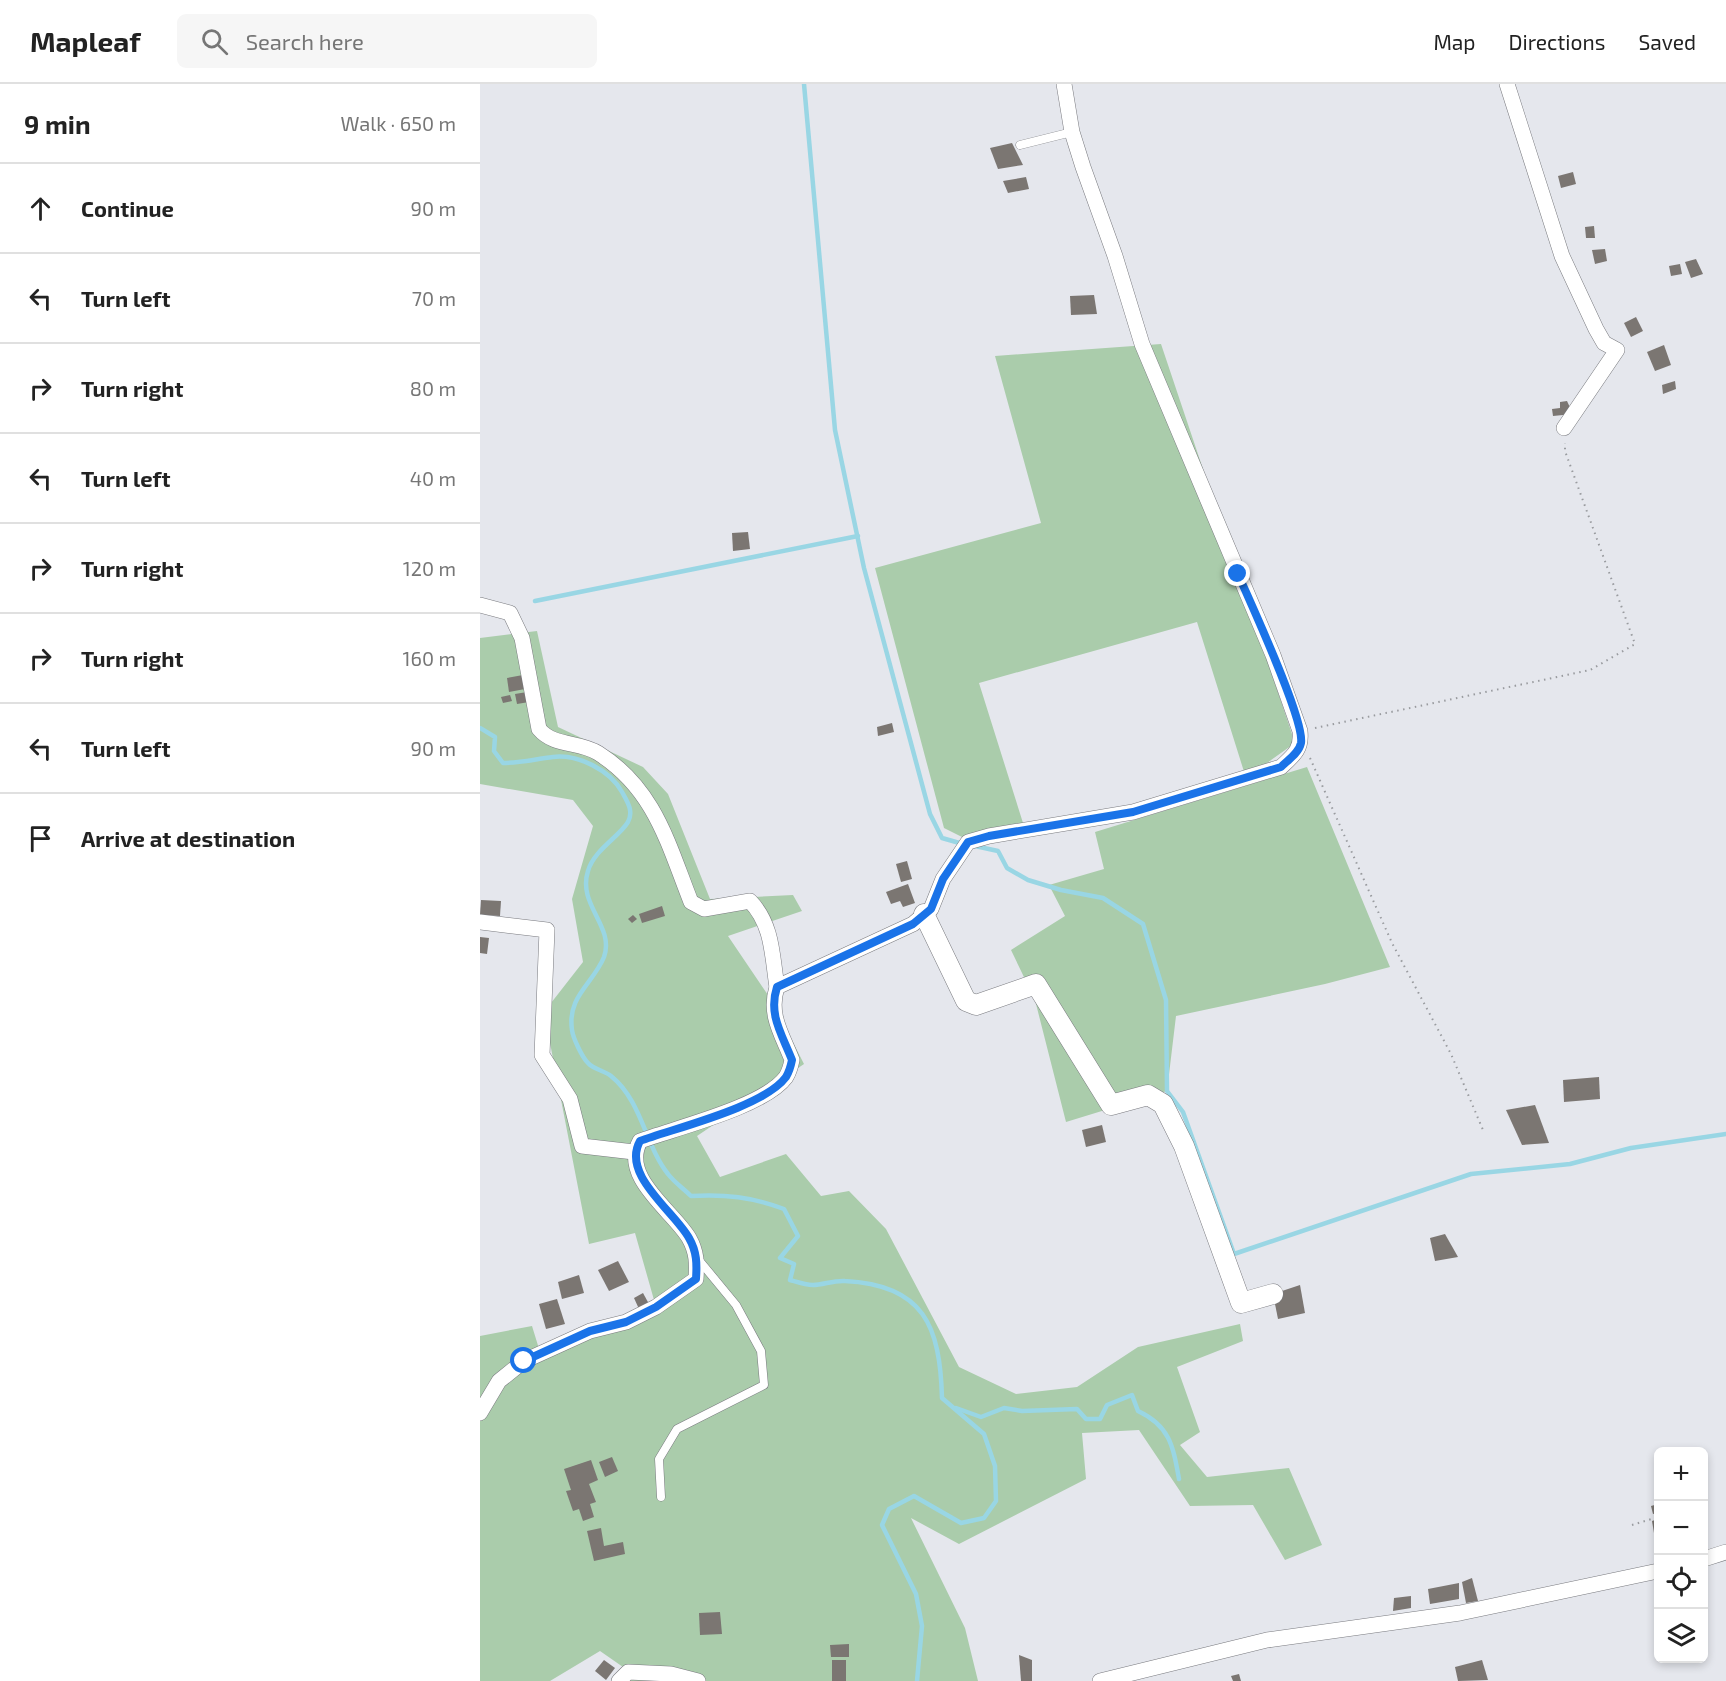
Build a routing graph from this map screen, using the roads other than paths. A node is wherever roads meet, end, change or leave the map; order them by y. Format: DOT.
graph roads {
  1 [pos="1064,84"];
  2 [pos="1507,84"];
  3 [pos="1072,132"];
  4 [pos="1020,145"];
  5 [pos="1564,429"];
  6 [pos="480,605"];
  7 [pos="924,914"];
  8 [pos="480,922"];
  9 [pos="777,987"];
  10 [pos="634,1152"];
  11 [pos="697,1258"];
  12 [pos="1272,1294"];
  13 [pos="480,1413"];
  14 [pos="661,1497"];
  15 [pos="1726,1552"];
  16 [pos="1708,1558"];
  17 [pos="1654,1572"];
  18 [pos="620,1681"];
  19 [pos="698,1681"];
  20 [pos="1100,1681"];
  1 -- 3 [label="street"];
  2 -- 5 [label="street"];
  3 -- 4 [label="lane"];
  3 -- 7 [label="street"];
  6 -- 9 [label="street"];
  7 -- 9 [label="street"];
  7 -- 12 [label="street"];
  8 -- 10 [label="street"];
  9 -- 10 [label="street"];
  10 -- 11 [label="street"];
  11 -- 13 [label="street"];
  11 -- 14 [label="lane"];
  15 -- 16 [label="street"];
  17 -- 20 [label="street"];
  18 -- 19 [label="street"];
}
